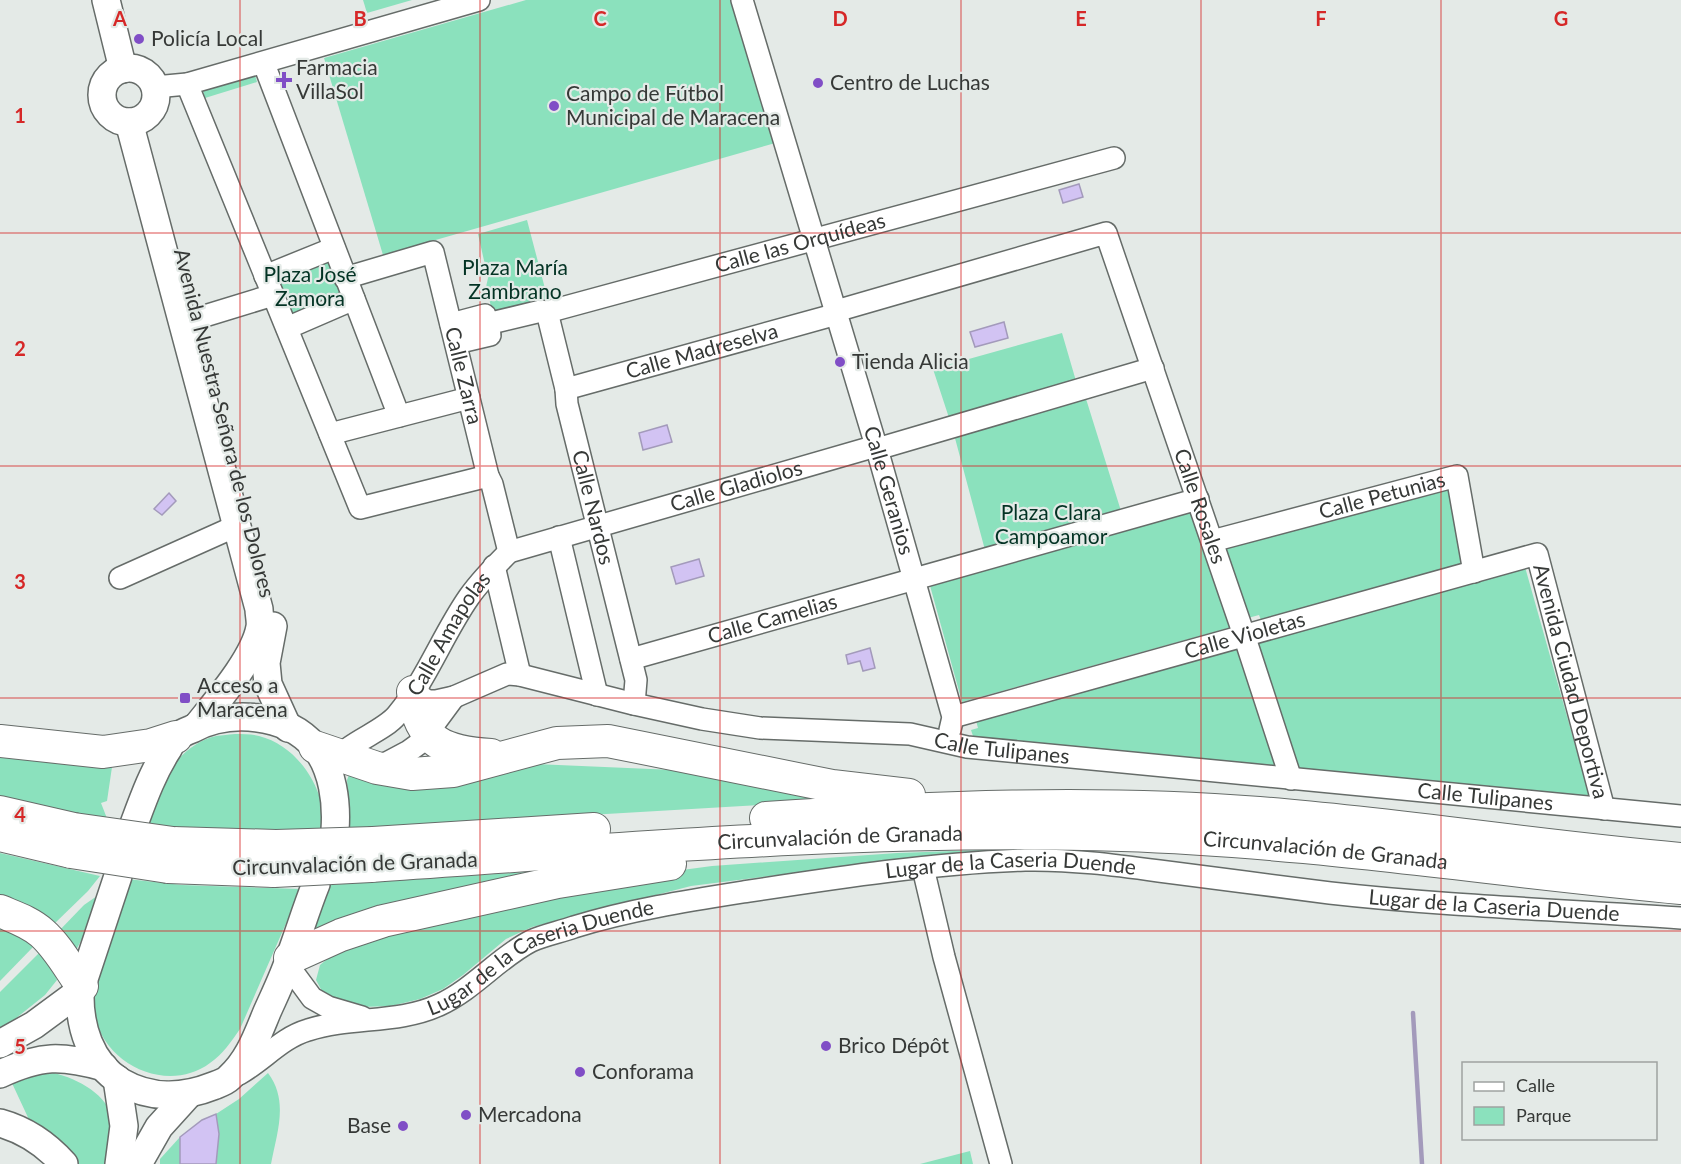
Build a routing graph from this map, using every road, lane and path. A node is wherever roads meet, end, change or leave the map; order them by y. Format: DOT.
graph roads {
  1 [pos="106,0"];
  2 [pos="479,0"];
  3 [pos="742,0"];
  4 [pos="264,64"];
  5 [pos="123,69"];
  6 [pos="187,84"];
  7 [pos="155,87"];
  8 [pos="136,120"];
  9 [pos="1114,158"];
  10 [pos="1106,233"];
  11 [pos="815,240"];
  12 [pos="334,248"];
  13 [pos="345,278"];
  14 [pos="269,286"];
  15 [pos="354,299"];
  16 [pos="547,312"];
  17 [pos="837,313"];
  18 [pos="198,318"];
  19 [pos="287,328"];
  20 [pos="454,334"];
  21 [pos="1153,368"];
  22 [pos="566,389"];
  23 [pos="469,398"];
  24 [pos="399,416"];
  25 [pos="330,434"];
  26 [pos="877,448"];
  27 [pos="488,476"];
  28 [pos="1198,499"];
  29 [pos="597,525"];
  30 [pos="237,528"];
  31 [pos="560,537"];
  32 [pos="1212,541"];
  33 [pos="1537,554"];
  34 [pos="502,559"];
  35 [pos="1474,572"];
  36 [pos="120,578"];
  37 [pos="914,579"];
  38 [pos="1245,635"];
  39 [pos="631,659"];
  40 [pos="520,675"];
  41 [pos="413,692"];
  42 [pos="597,695"];
  43 [pos="454,697"];
  44 [pos="634,704"];
  45 [pos="953,717"];
  46 [pos="288,728"];
  47 [pos="187,731"];
  48 [pos="427,734"];
  49 [pos="0,741"];
  50 [pos="948,742"];
  51 [pos="507,755"];
  52 [pos="328,761"];
  53 [pos="377,768"];
  54 [pos="1291,779"];
  55 [pos="990,807"];
  56 [pos="1605,809"];
  57 [pos="0,812"];
  58 [pos="1681,816"];
  59 [pos="134,824"];
  60 [pos="335,830"];
  61 [pos="0,835"];
  62 [pos="802,837"];
  63 [pos="73,841"];
  64 [pos="372,855"];
  65 [pos="1681,859"];
  66 [pos="922,868"];
  67 [pos="118,876"];
  68 [pos="316,885"];
  69 [pos="1681,888"];
  70 [pos="0,911"];
  71 [pos="1676,921"];
  72 [pos="289,961"];
  73 [pos="81,989"];
  74 [pos="368,1019"];
  75 [pos="0,1044"];
  76 [pos="111,1073"];
  77 [pos="0,1074"];
  78 [pos="228,1080"];
  79 [pos="188,1095"];
  80 [pos="0,1123"];
  81 [pos="64,1164"];
  82 [pos="119,1164"];
  83 [pos="138,1164"];
  84 [pos="1001,1164"];
  1 -- 5 [label="main road"];
  2 -- 4 [label="street"];
  3 -- 11 [label="street, Calle Geranios"];
  4 -- 6 [label="street"];
  4 -- 12 [label="street"];
  5 -- 7 [label="main road"];
  5 -- 8 [label="main road"];
  6 -- 7 [label="street"];
  6 -- 14 [label="street"];
  7 -- 8 [label="main road"];
  8 -- 18 [label="main road, Avenida Nuestra Señora de los Dolores"];
  8 -- 30 [label="main road, Avenida Nuestra Señora de los Dolores"];
  9 -- 11 [label="street, Calle las Orquídeas"];
  10 -- 17 [label="street, Calle Madreselva"];
  10 -- 21 [label="street, Calle Rosales"];
  11 -- 16 [label="street, Calle las Orquídeas"];
  11 -- 17 [label="street, Calle Geranios"];
  12 -- 13 [label="street"];
  12 -- 14 [label="street"];
  13 -- 15 [label="street"];
  13 -- 20 [label="street, Calle Zarra"];
  14 -- 18 [label="street"];
  14 -- 19 [label="street"];
  15 -- 19 [label="street"];
  15 -- 24 [label="street"];
  16 -- 20 [label="street, Calle las Orquídeas"];
  16 -- 22 [label="street, Calle Nardos"];
  17 -- 22 [label="street, Calle Madreselva"];
  17 -- 26 [label="street, Calle Geranios"];
  18 -- 46 [label="main road, Avenida Nuestra Señora de los Dolores"];
  19 -- 25 [label="street"];
  20 -- 23 [label="street, Calle Zarra"];
  21 -- 26 [label="street"];
  21 -- 28 [label="street, Calle Rosales"];
  22 -- 29 [label="street, Calle Nardos"];
  23 -- 24 [label="street"];
  23 -- 27 [label="street, Calle Zarra"];
  24 -- 25 [label="street"];
  25 -- 27 [label="street"];
  26 -- 29 [label="street, Calle Gladiolos"];
  26 -- 37 [label="street, Calle Geranios"];
  27 -- 34 [label="street, Calle Zarra"];
  28 -- 32 [label="street, Calle Rosales"];
  28 -- 37 [label="street"];
  29 -- 31 [label="street, Calle Amapolas"];
  29 -- 39 [label="street, Calle Nardos"];
  30 -- 36 [label="street, Avenida Nuestra Señora de los Dolores"];
  30 -- 47 [label="main road, Avenida Nuestra Señora de los Dolores"];
  31 -- 34 [label="street, Calle Amapolas"];
  31 -- 42 [label="street"];
  32 -- 35 [label="street, Calle Petunias"];
  32 -- 38 [label="street, Calle Rosales"];
  33 -- 35 [label="street, Calle Violetas"];
  33 -- 56 [label="street, Avenida Ciudad Deportiva"];
  34 -- 40 [label="street, Calle Zarra"];
  34 -- 41 [label="street, Calle Amapolas"];
  35 -- 38 [label="street, Calle Violetas"];
  37 -- 39 [label="street, Calle Camelias"];
  37 -- 45 [label="street, Calle Geranios"];
  38 -- 45 [label="street, Calle Violetas"];
  38 -- 54 [label="street, Calle Rosales"];
  39 -- 44 [label="street, Calle Nardos"];
  40 -- 42 [label="street, Calle Tulipanes"];
  40 -- 43 [label="street, Calle Tulipanes"];
  41 -- 43 [label="street, Calle Tulipanes"];
  41 -- 48 [label="highway"];
  41 -- 52 [label="street, Calle Amapolas"];
  42 -- 44 [label="street, Calle Tulipanes"];
  43 -- 48 [label="street"];
  44 -- 50 [label="street, Calle Tulipanes"];
  45 -- 50 [label="street, Calle Geranios"];
  46 -- 47 [label="main road"];
  46 -- 52 [label="main road"];
  47 -- 49 [label="highway"];
  47 -- 59 [label="main road, Avenida Nuestra Señora de los Dolores"];
  48 -- 51 [label="highway"];
  48 -- 53 [label="street"];
  50 -- 54 [label="street, Calle Tulipanes"];
  51 -- 53 [label="highway"];
  51 -- 55 [label="highway"];
  52 -- 53 [label="highway"];
  52 -- 60 [label="main road"];
  54 -- 56 [label="street, Calle Tulipanes"];
  55 -- 64 [label="highway, Circunvalación de Granada"];
  55 -- 65 [label="highway, Circunvalación de Granada"];
  56 -- 58 [label="street, Calle Tulipanes"];
  57 -- 63 [label="highway, Circunvalación de Granada"];
  61 -- 63 [label="highway, Circunvalación de Granada"];
  62 -- 64 [label="highway, Circunvalación de Granada"];
  62 -- 69 [label="highway, Circunvalación de Granada"];
  62 -- 72 [label="highway"];
  63 -- 64 [label="highway, Circunvalación de Granada, bridge"];
  66 -- 71 [label="street, Lugar de la Caseria Duende"];
  66 -- 74 [label="street, Lugar de la Caseria Duende"];
  66 -- 84 [label="street"];
  67 -- 73 [label="main road"];
  68 -- 72 [label="main road"];
  70 -- 73 [label="highway"];
  72 -- 74 [label="street, Lugar de la Caseria Duende"];
  72 -- 78 [label="main road"];
  73 -- 75 [label="main road"];
  73 -- 76 [label="main road"];
  74 -- 78 [label="street, Lugar de la Caseria Duende"];
  76 -- 77 [label="main road"];
  76 -- 79 [label="main road"];
  76 -- 82 [label="main road"];
  78 -- 79 [label="main road"];
  79 -- 83 [label="main road"];
  80 -- 81 [label="main road"];
}
